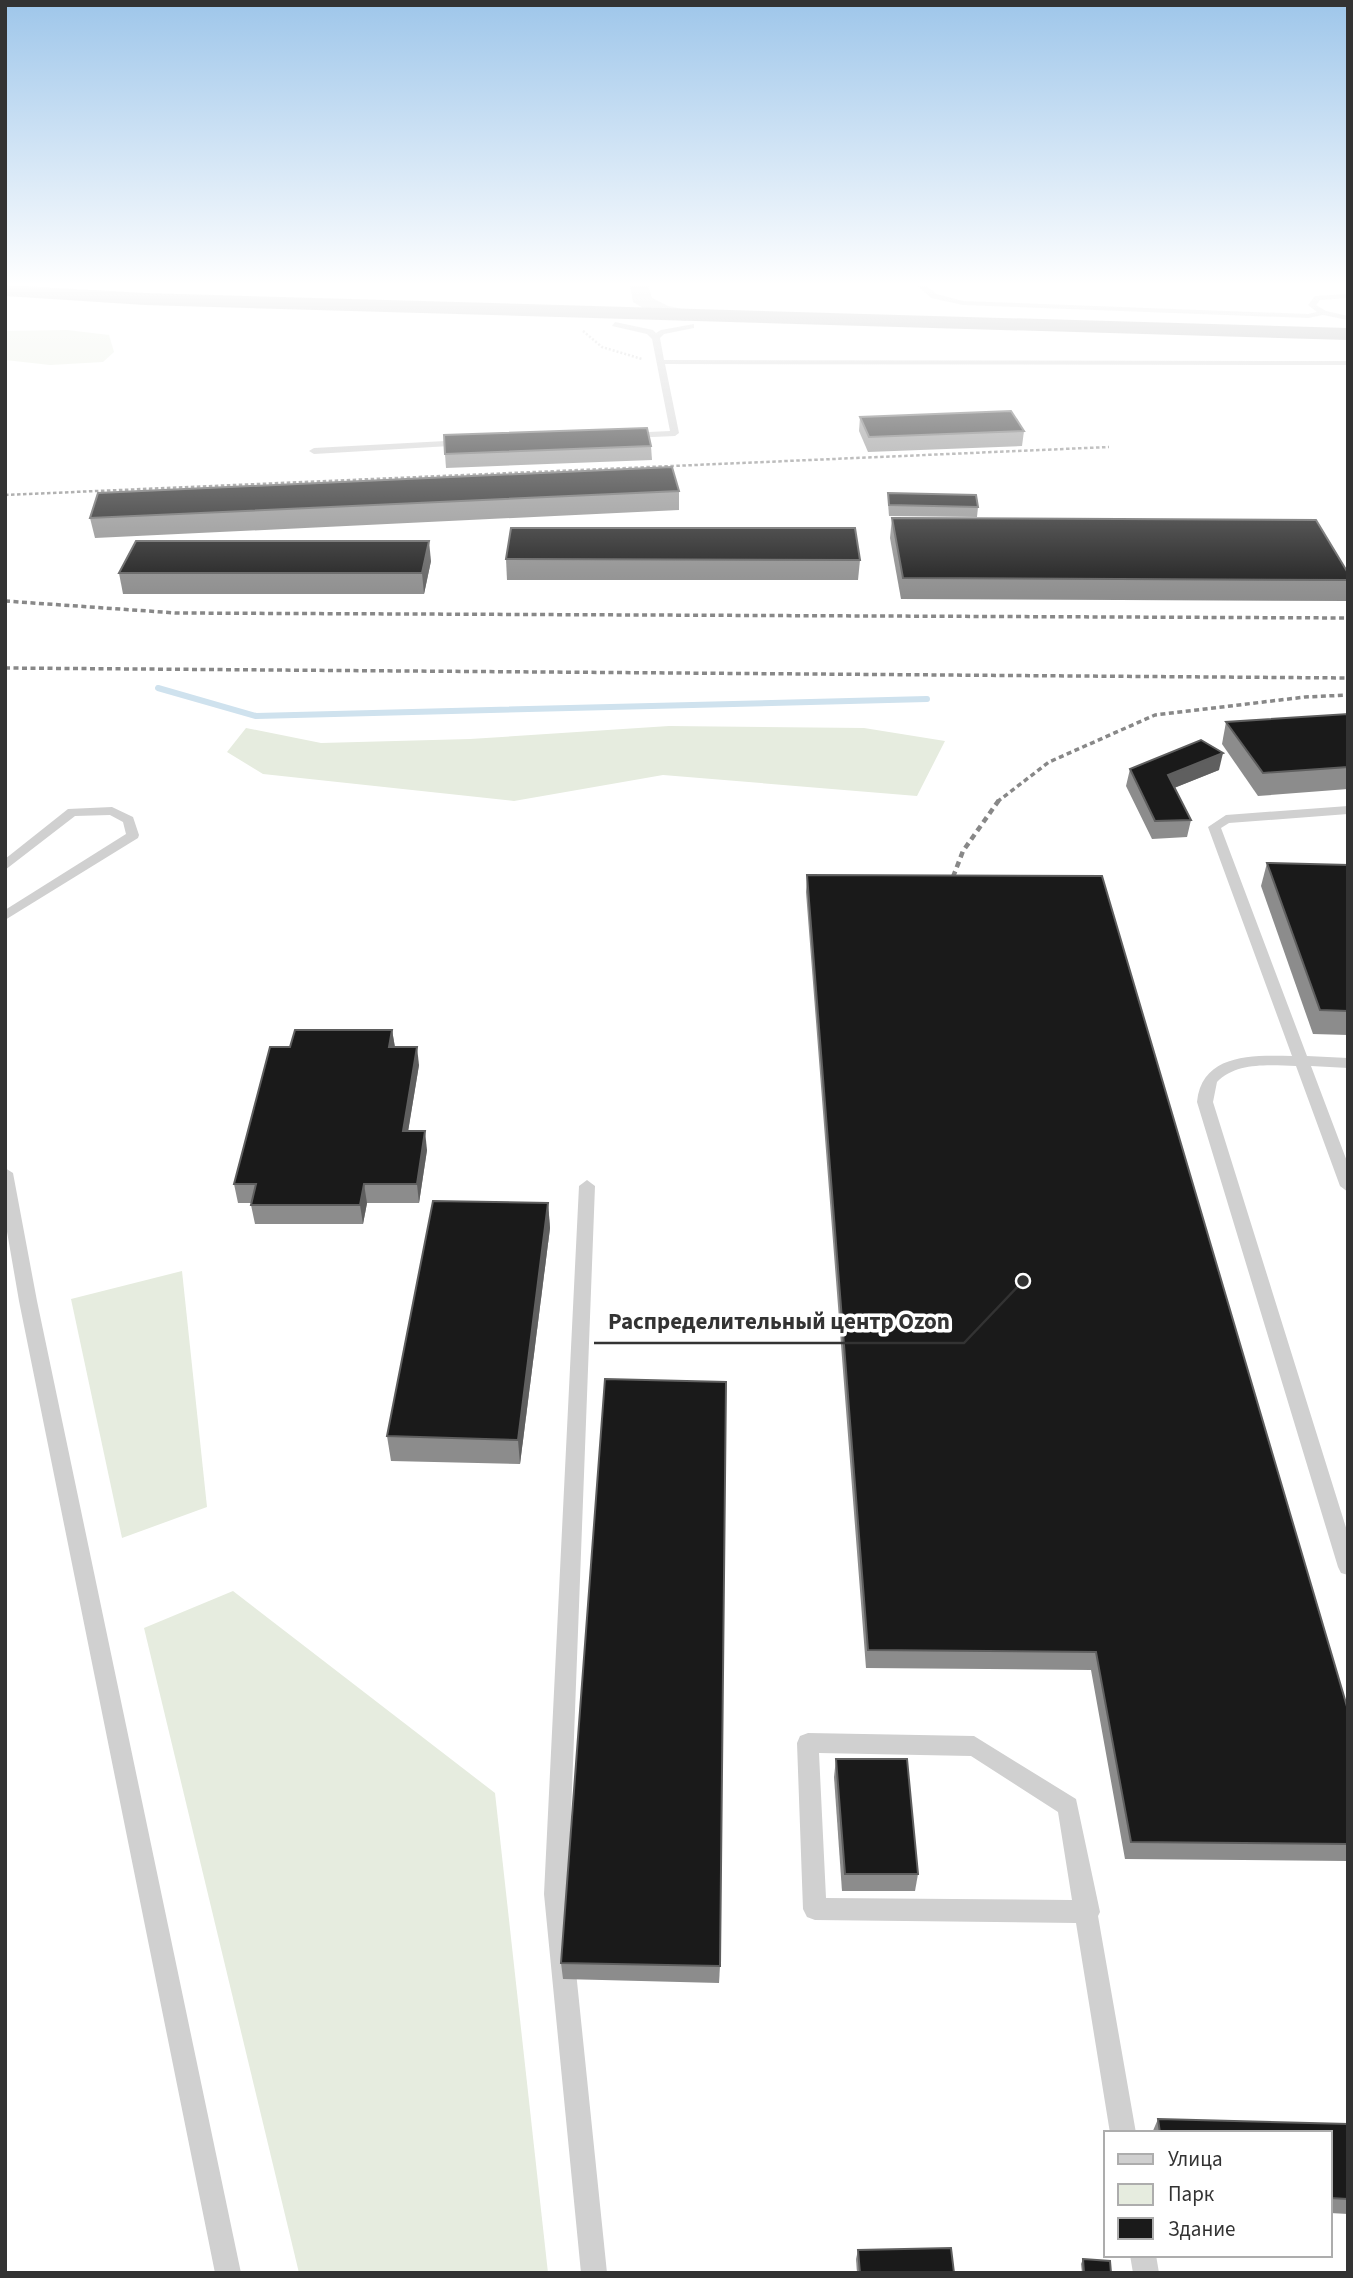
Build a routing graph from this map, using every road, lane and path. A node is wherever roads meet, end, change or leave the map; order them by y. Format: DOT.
graph roads {
  1 [pos="666,391"];
  2 [pos="619,436"];
  3 [pos="480,443"];
  4 [pos="314,451"];
  5 [pos="1348,810"];
  6 [pos="5,866"];
  7 [pos="5,916"];
  8 [pos="1301,1062"];
  9 [pos="1348,1063"];
  10 [pos="5,1173"];
  11 [pos="587,1186"];
  12 [pos="1348,1186"];
  13 [pos="1348,1567"];
  14 [pos="1088,1912"];
  15 [pos="1123,2131"];
  16 [pos="228,2273"];
  17 [pos="594,2273"];
  1 -- 2 [label="lane"];
  3 -- 4 [label="lane"];
  5 -- 8 [label="lane"];
  6 -- 7 [label="lane"];
  8 -- 9 [label="lane"];
  8 -- 12 [label="lane"];
  8 -- 13 [label="lane"];
  10 -- 16 [label="lane"];
  11 -- 17 [label="lane"];
  14 -- 14 [label="lane"];
  14 -- 15 [label="lane"];
}
